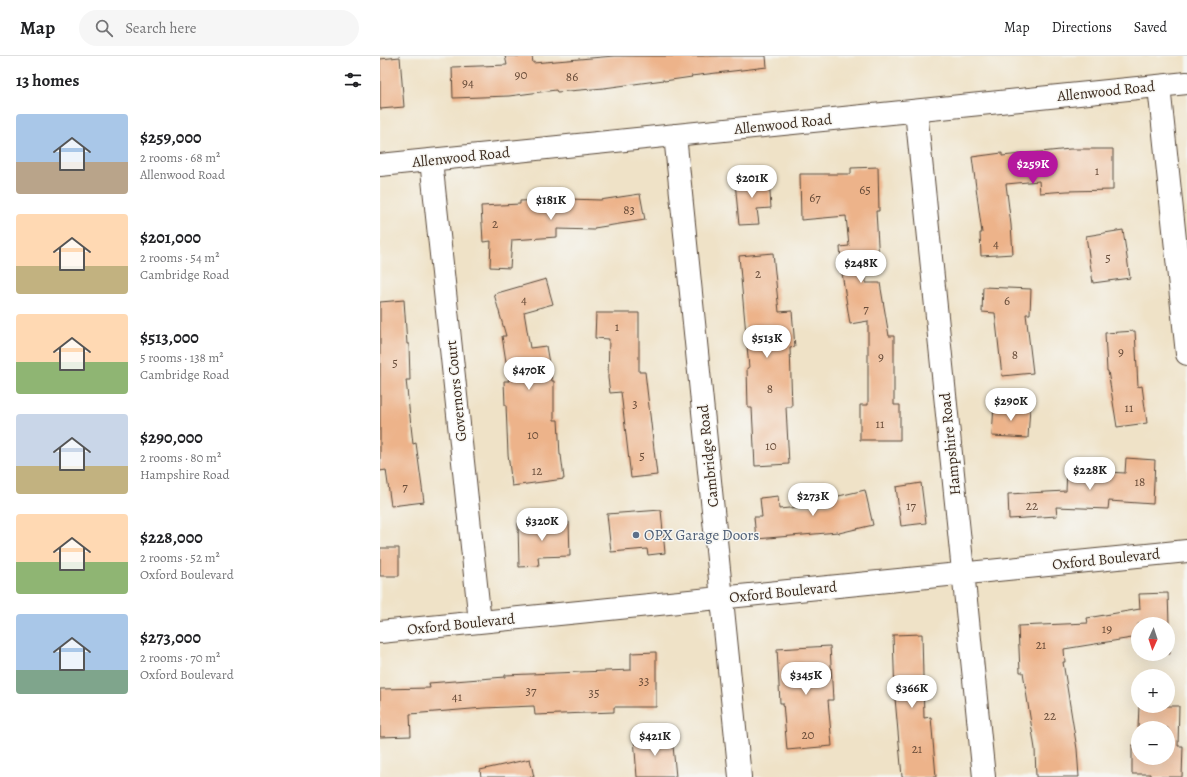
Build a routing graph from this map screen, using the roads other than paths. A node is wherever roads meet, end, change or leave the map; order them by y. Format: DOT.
graph roads {
  1 [pos="1187,83"];
  2 [pos="1160,86"];
  3 [pos="916,111"];
  4 [pos="675,135"];
  5 [pos="431,160"];
  6 [pos="380,165"];
  7 [pos="1187,354"];
  8 [pos="1187,551"];
  9 [pos="964,573"];
  10 [pos="722,598"];
  11 [pos="480,622"];
  12 [pos="380,632"];
  13 [pos="740,777"];
  14 [pos="984,777"];
  1 -- 2 [label="street, Allenwood Road"];
  2 -- 3 [label="street, Allenwood Road"];
  2 -- 7 [label="street"];
  3 -- 4 [label="street, Allenwood Road"];
  3 -- 9 [label="street, Hampshire Road"];
  4 -- 5 [label="street, Allenwood Road"];
  4 -- 10 [label="street, Cambridge Road"];
  5 -- 6 [label="street, Allenwood Road"];
  5 -- 11 [label="street, Governors Court"];
  8 -- 9 [label="street, Oxford Boulevard"];
  9 -- 10 [label="street, Oxford Boulevard"];
  9 -- 14 [label="street, Hampshire Road"];
  10 -- 11 [label="street, Oxford Boulevard"];
  10 -- 13 [label="street, Cambridge Road"];
  11 -- 12 [label="street, Oxford Boulevard"];
}
